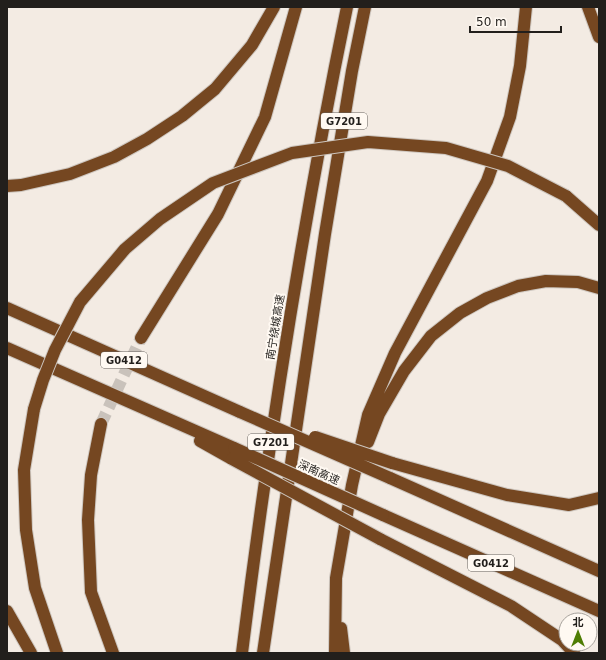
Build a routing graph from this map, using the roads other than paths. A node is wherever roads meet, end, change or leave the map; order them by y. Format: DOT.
graph roads {
  1 [pos="274,7"];
  2 [pos="296,7"];
  3 [pos="347,7"];
  4 [pos="365,7"];
  5 [pos="526,7"];
  6 [pos="588,7"];
  7 [pos="599,37"];
  8 [pos="7,186"];
  9 [pos="599,224"];
  10 [pos="599,288"];
  11 [pos="7,308"];
  12 [pos="141,338"];
  13 [pos="7,348"];
  14 [pos="240,412"];
  15 [pos="101,424"];
  16 [pos="233,454"];
  17 [pos="352,484"];
  18 [pos="599,498"];
  19 [pos="599,571"];
  20 [pos="336,578"];
  21 [pos="7,611"];
  22 [pos="599,611"];
  23 [pos="31,653"];
  24 [pos="57,653"];
  25 [pos="113,653"];
  26 [pos="242,653"];
  27 [pos="263,653"];
  28 [pos="335,653"];
  29 [pos="344,653"];
  30 [pos="574,653"];
  1 -- 8 [label="highway"];
  2 -- 12 [label="highway"];
  3 -- 26 [label="highway, 南宁绕城高速 / G7201"];
  4 -- 27 [label="highway, G7201"];
  5 -- 17 [label="highway"];
  6 -- 7 [label="highway"];
  9 -- 24 [label="highway, bridge"];
  10 -- 17 [label="highway"];
  11 -- 14 [label="highway, G0412"];
  13 -- 16 [label="highway"];
  14 -- 18 [label="highway, bridge"];
  14 -- 19 [label="highway, G0412, bridge"];
  15 -- 25 [label="highway"];
  16 -- 22 [label="highway, 深南高速 / G0412, bridge"];
  16 -- 30 [label="highway, bridge"];
  17 -- 20 [label="highway"];
  20 -- 28 [label="highway"];
  20 -- 29 [label="highway"];
  21 -- 23 [label="highway"];
}
